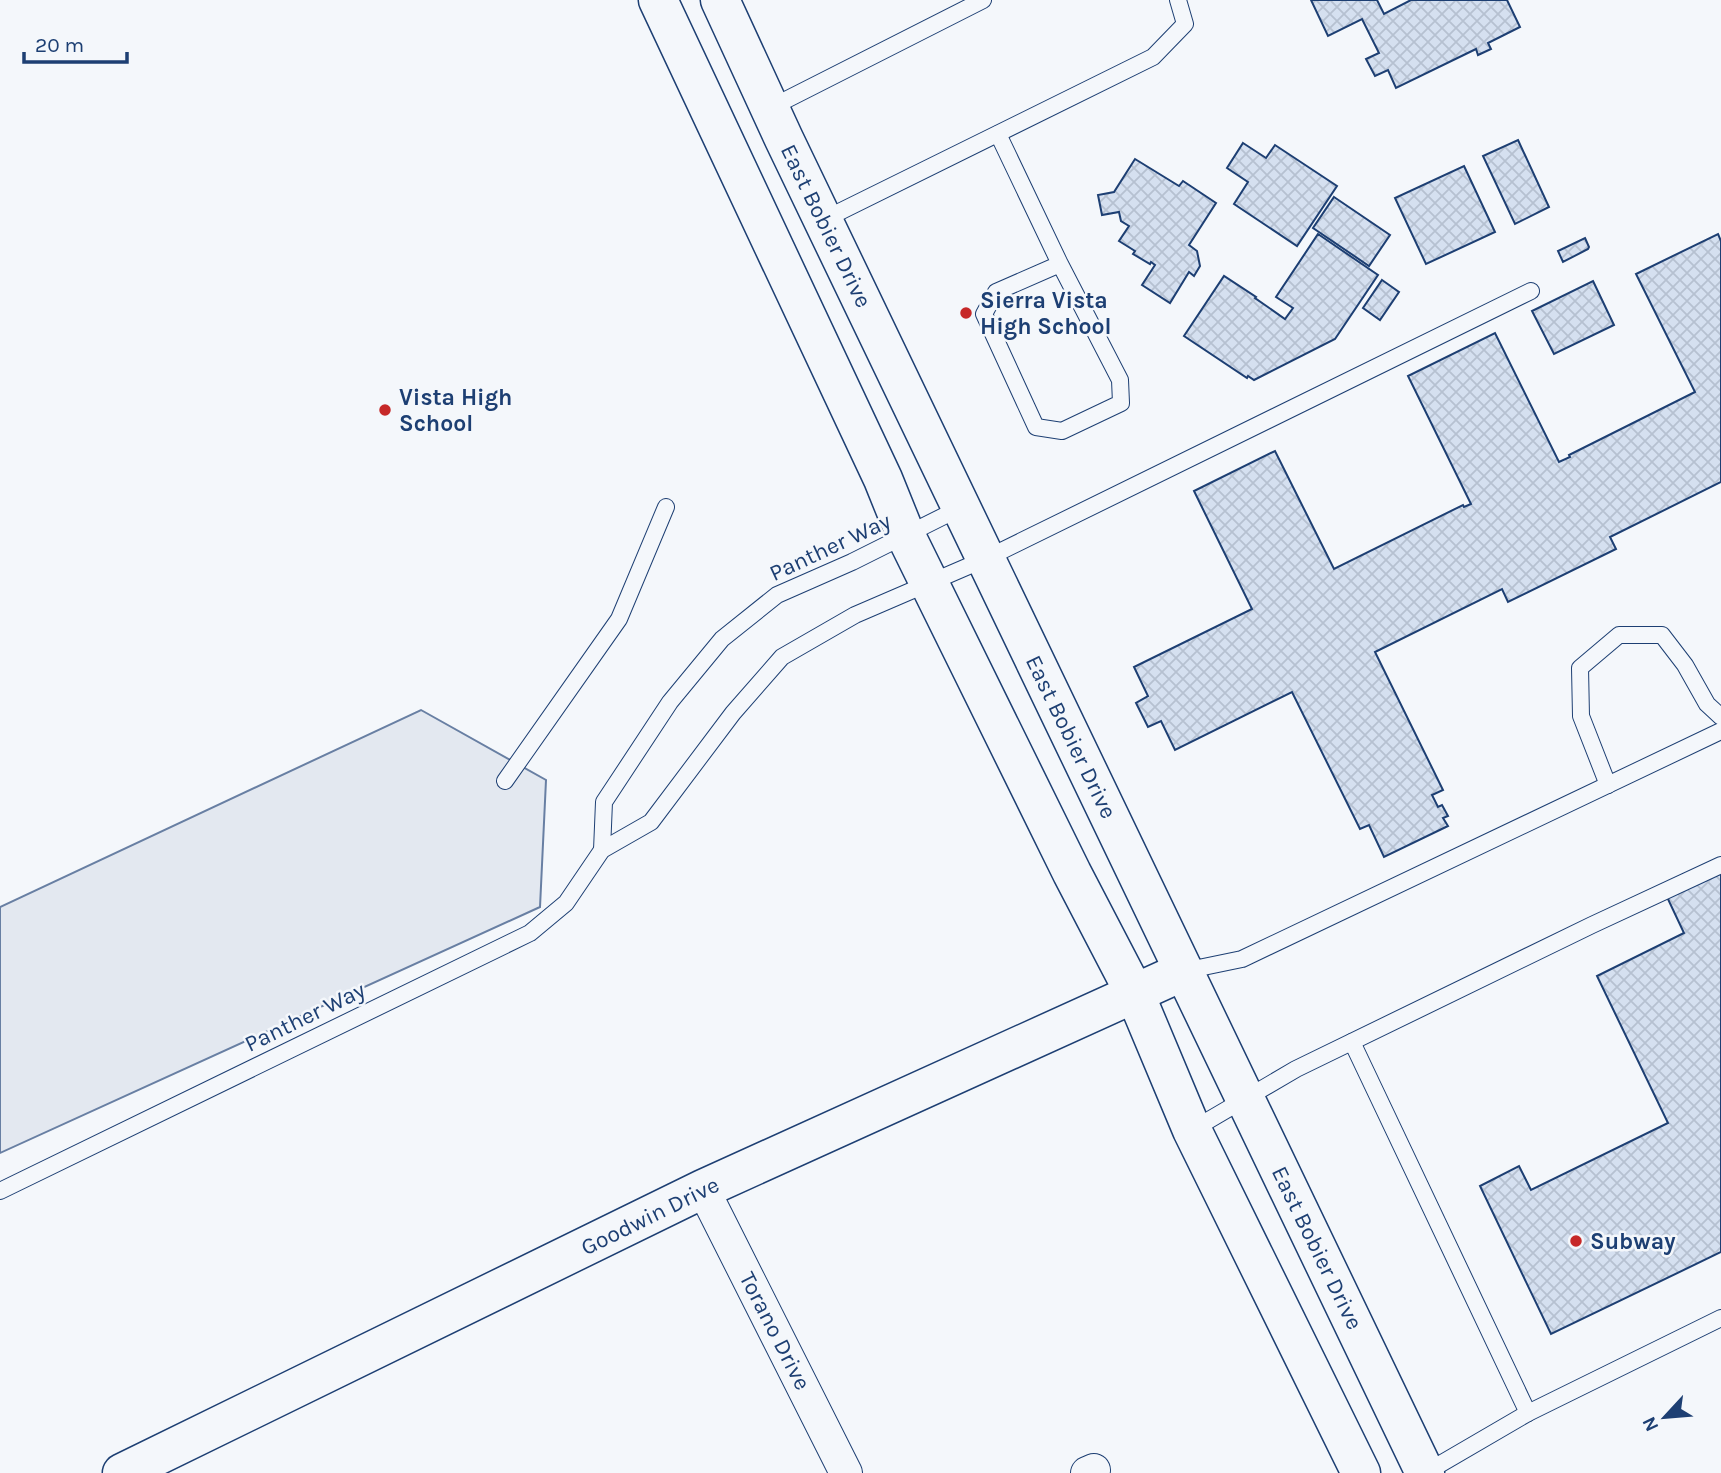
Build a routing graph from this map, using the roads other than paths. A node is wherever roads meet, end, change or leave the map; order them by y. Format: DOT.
graph roads {
  1 [pos="659,0"];
  2 [pos="720,0"];
  3 [pos="983,0"];
  4 [pos="1178,0"];
  5 [pos="769,108"];
  6 [pos="998,134"];
  7 [pos="823,220"];
  8 [pos="1060,264"];
  9 [pos="1531,291"];
  10 [pos="666,507"];
  11 [pos="962,508"];
  12 [pos="906,536"];
  13 [pos="985,559"];
  14 [pos="929,583"];
  15 [pos="1721,717"];
  16 [pos="1721,731"];
  17 [pos="505,781"];
  18 [pos="1608,785"];
  19 [pos="602,850"];
  20 [pos="1721,865"];
  21 [pos="1184,971"];
  22 [pos="1135,994"];
  23 [pos="1352,1042"];
  24 [pos="1245,1097"];
  25 [pos="1192,1130"];
  26 [pos="704,1189"];
  27 [pos="0,1191"];
  28 [pos="1721,1318"];
  29 [pos="1528,1413"];
  30 [pos="122,1473"];
  31 [pos="846,1473"];
  32 [pos="1361,1473"];
  33 [pos="1425,1473"];
  1 -- 12 [label="main road"];
  2 -- 5 [label="main road, East Bobier Drive"];
  3 -- 5 [label="lane"];
  4 -- 6 [label="lane"];
  5 -- 7 [label="main road, East Bobier Drive"];
  6 -- 7 [label="lane"];
  6 -- 8 [label="lane"];
  7 -- 11 [label="main road, East Bobier Drive"];
  8 -- 8 [label="lane"];
  9 -- 13 [label="lane, Panther Way"];
  10 -- 17 [label="lane"];
  11 -- 12 [label="lane, Panther Way"];
  11 -- 13 [label="main road, East Bobier Drive"];
  12 -- 14 [label="main road"];
  12 -- 19 [label="lane, Panther Way"];
  13 -- 14 [label="lane, Panther Way"];
  13 -- 21 [label="main road, East Bobier Drive"];
  14 -- 19 [label="lane, Panther Way"];
  14 -- 22 [label="main road"];
  15 -- 18 [label="lane"];
  16 -- 18 [label="lane"];
  18 -- 21 [label="lane"];
  19 -- 27 [label="lane, Panther Way"];
  20 -- 23 [label="lane"];
  21 -- 22 [label="main road, Goodwin Drive"];
  21 -- 24 [label="main road, East Bobier Drive"];
  22 -- 25 [label="main road"];
  22 -- 26 [label="main road, Goodwin Drive"];
  23 -- 24 [label="lane"];
  23 -- 29 [label="lane"];
  24 -- 25 [label="lane"];
  24 -- 33 [label="main road, East Bobier Drive"];
  25 -- 32 [label="main road"];
  26 -- 30 [label="main road, Goodwin Drive"];
  26 -- 31 [label="street, Torano Drive"];
  28 -- 29 [label="lane"];
  29 -- 33 [label="lane"];
}
